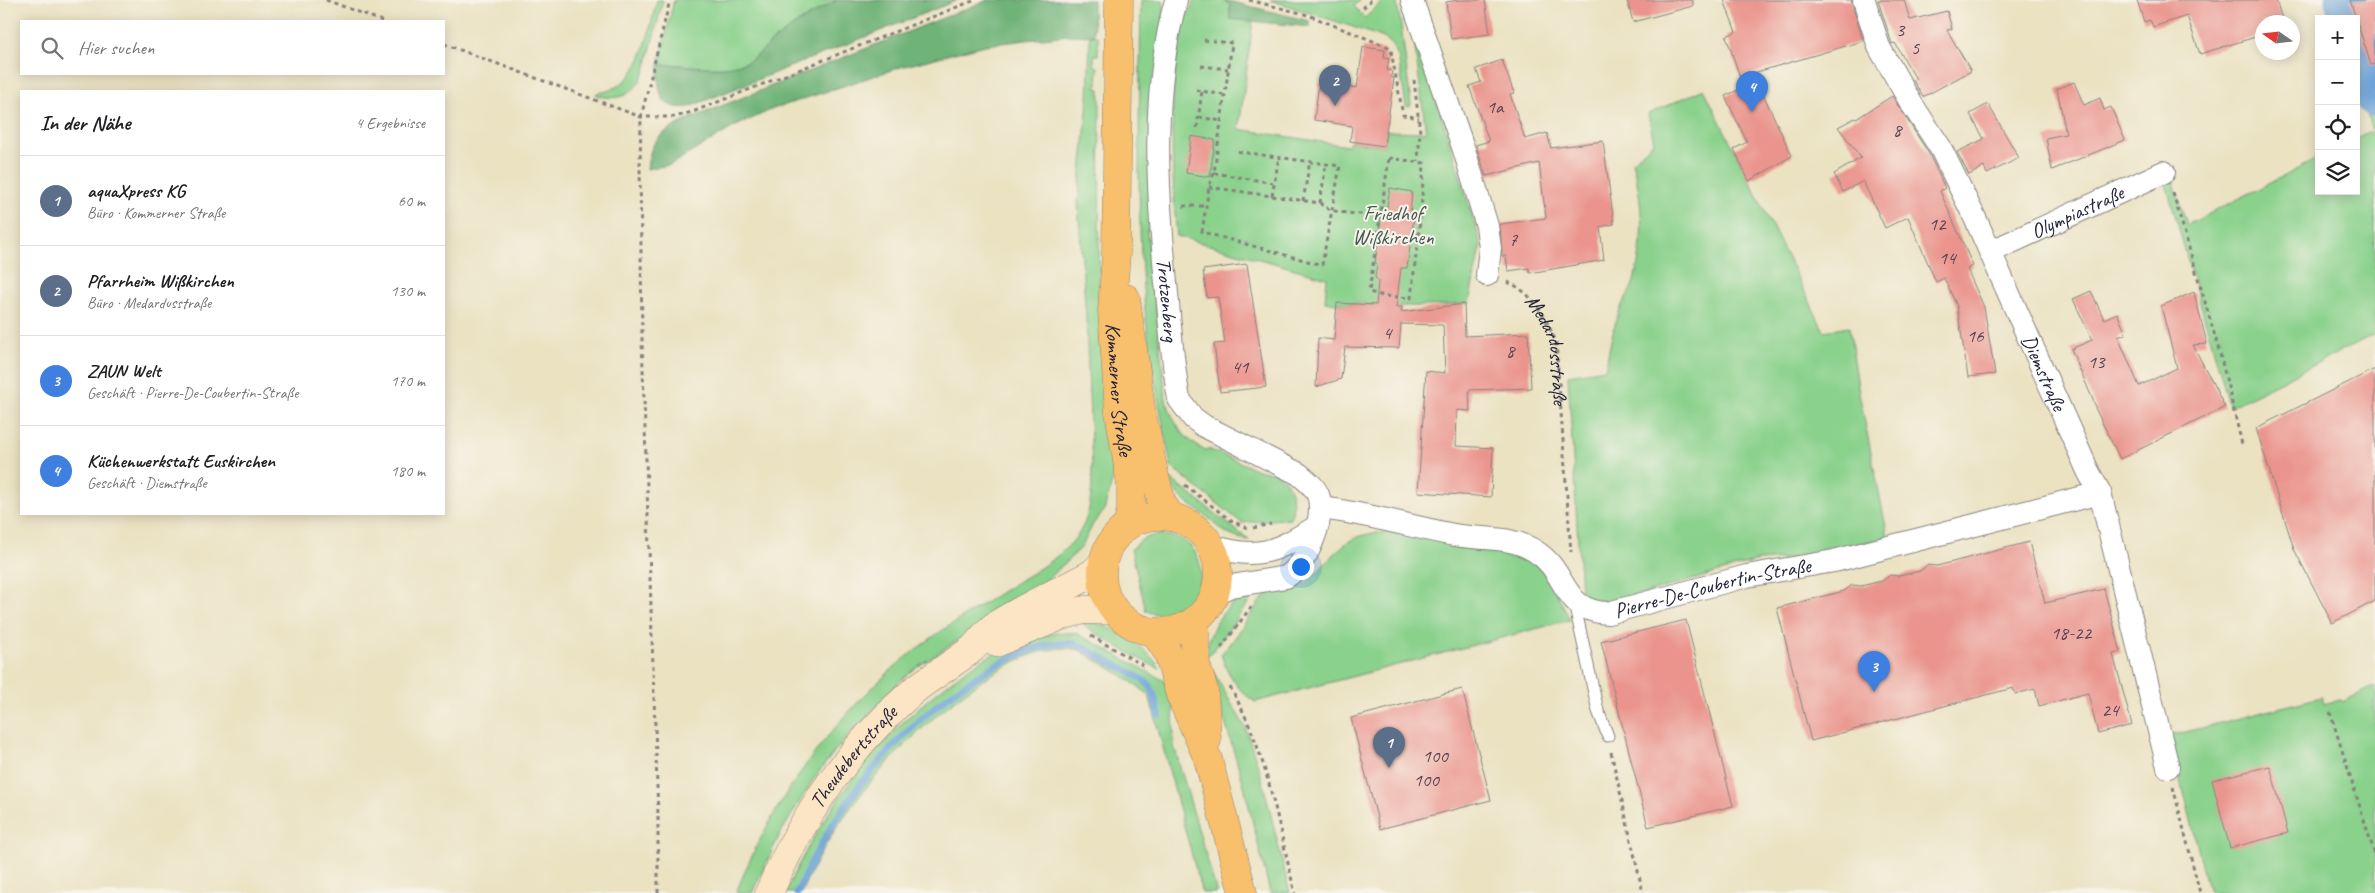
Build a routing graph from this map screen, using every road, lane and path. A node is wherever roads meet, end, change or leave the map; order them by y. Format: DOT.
graph roads {
  1 [pos="326,0"];
  2 [pos="670,0"];
  3 [pos="975,0"];
  4 [pos="1176,0"];
  5 [pos="1249,0"];
  6 [pos="1371,0"];
  7 [pos="1412,0"];
  8 [pos="1864,0"];
  9 [pos="1363,8"];
  10 [pos="1119,12"];
  11 [pos="379,20"];
  12 [pos="1204,40"];
  13 [pos="445,44"];
  14 [pos="1201,66"];
  15 [pos="1228,69"];
  16 [pos="1196,90"];
  17 [pos="1202,92"];
  18 [pos="1224,95"];
  19 [pos="641,117"];
  20 [pos="1199,117"];
  21 [pos="1419,118"];
  22 [pos="1221,121"];
  23 [pos="1198,128"];
  24 [pos="1234,151"];
  25 [pos="1279,157"];
  26 [pos="1310,161"];
  27 [pos="1326,164"];
  28 [pos="2164,172"];
  29 [pos="1214,174"];
  30 [pos="1274,183"];
  31 [pos="1209,187"];
  32 [pos="1272,196"];
  33 [pos="1303,201"];
  34 [pos="1320,203"];
  35 [pos="1185,205"];
  36 [pos="1205,206"];
  37 [pos="1332,210"];
  38 [pos="1381,215"];
  39 [pos="1990,252"];
  40 [pos="1116,253"];
  41 [pos="1487,274"];
  42 [pos="2242,444"];
  43 [pos="2100,493"];
  44 [pos="1171,516"];
  45 [pos="1318,517"];
  46 [pos="1127,526"];
  47 [pos="1212,546"];
  48 [pos="1571,557"];
  49 [pos="1103,563"];
  50 [pos="1215,593"];
  51 [pos="1574,602"];
  52 [pos="1114,610"];
  53 [pos="1195,621"];
  54 [pos="1154,632"];
  55 [pos="1086,634"];
  56 [pos="972,649"];
  57 [pos="1174,671"];
  58 [pos="1227,681"];
  59 [pos="2330,712"];
  60 [pos="1608,736"];
  61 [pos="1208,759"];
  62 [pos="2168,767"];
  63 [pos="2375,855"];
  64 [pos="658,893"];
  65 [pos="769,893"];
  66 [pos="1243,893"];
  67 [pos="1295,893"];
  68 [pos="1643,893"];
  69 [pos="2200,893"];
  1 -- 11 [label="path"];
  2 -- 19 [label="path"];
  3 -- 19 [label="path"];
  4 -- 45 [label="street, Trotzenberg"];
  5 -- 21 [label="path"];
  6 -- 9 [label="path"];
  7 -- 41 [label="street"];
  8 -- 39 [label="street, Diemstraße"];
  10 -- 40 [label="main road, Kommerner Straße"];
  12 -- 15 [label="path"];
  13 -- 19 [label="path"];
  14 -- 15 [label="path"];
  15 -- 18 [label="path"];
  16 -- 17 [label="path"];
  17 -- 18 [label="path"];
  17 -- 20 [label="path"];
  18 -- 22 [label="path"];
  19 -- 64 [label="path"];
  20 -- 22 [label="path"];
  20 -- 23 [label="path"];
  22 -- 29 [label="path"];
  24 -- 25 [label="path"];
  25 -- 26 [label="path"];
  25 -- 30 [label="path"];
  26 -- 27 [label="path"];
  26 -- 33 [label="path"];
  27 -- 34 [label="path"];
  27 -- 37 [label="path"];
  28 -- 39 [label="street, Olympiastraße"];
  28 -- 42 [label="path"];
  29 -- 30 [label="path"];
  29 -- 31 [label="path"];
  30 -- 32 [label="path"];
  31 -- 32 [label="path"];
  31 -- 36 [label="path"];
  32 -- 33 [label="path"];
  33 -- 34 [label="path"];
  34 -- 37 [label="path"];
  35 -- 36 [label="path"];
  36 -- 37 [label="path"];
  37 -- 38 [label="path"];
  38 -- 38 [label="path"];
  39 -- 43 [label="street, Diemstraße"];
  40 -- 44 [label="main road, Kommerner Straße"];
  40 -- 46 [label="main road, Kommerner Straße"];
  41 -- 48 [label="path, Medardusstraße"];
  43 -- 51 [label="street, Pierre-De-Coubertin-Straße"];
  43 -- 62 [label="street, Diemstraße"];
  44 -- 46 [label="main road"];
  44 -- 47 [label="main road"];
  45 -- 47 [label="street"];
  45 -- 50 [label="street"];
  45 -- 51 [label="street"];
  46 -- 49 [label="main road"];
  47 -- 50 [label="main road"];
  49 -- 52 [label="main road"];
  49 -- 56 [label="main road, Theudebertstraße"];
  50 -- 53 [label="main road"];
  51 -- 60 [label="lane"];
  52 -- 54 [label="main road"];
  52 -- 56 [label="main road, Theudebertstraße"];
  53 -- 54 [label="main road"];
  53 -- 61 [label="main road"];
  54 -- 57 [label="main road"];
  55 -- 57 [label="path"];
  56 -- 65 [label="main road, Theudebertstraße"];
  57 -- 61 [label="main road"];
  58 -- 67 [label="path"];
  59 -- 63 [label="path"];
  60 -- 68 [label="path"];
  61 -- 66 [label="main road"];
  62 -- 69 [label="path"];
}
